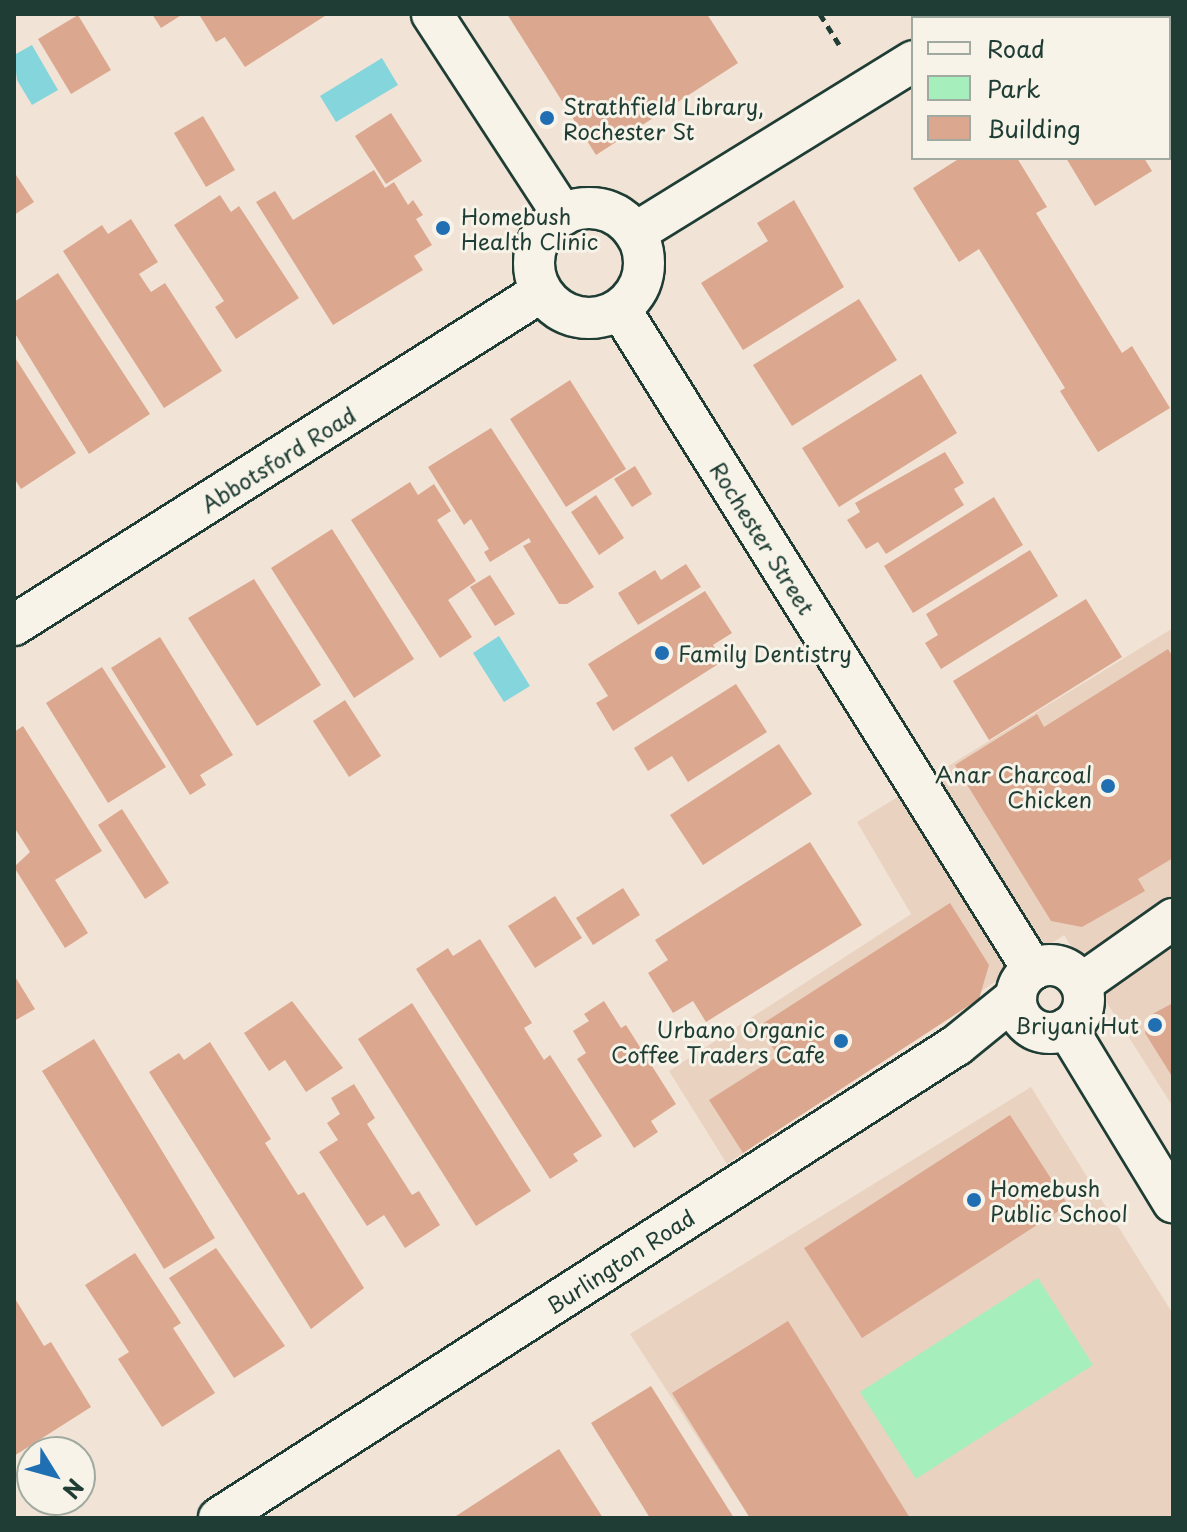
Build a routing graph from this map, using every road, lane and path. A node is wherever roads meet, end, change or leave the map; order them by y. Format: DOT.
graph roads {
  1 [pos="432,14"];
  2 [pos="820,14"];
  3 [pos="839,44"];
  4 [pos="911,62"];
  5 [pos="563,215"];
  6 [pos="635,233"];
  7 [pos="541,292"];
  8 [pos="620,309"];
  9 [pos="14,625"];
  10 [pos="1173,919"];
  11 [pos="1025,983"];
  12 [pos="1081,984"];
  13 [pos="1067,1028"];
  14 [pos="1173,1202"];
  15 [pos="219,1518"];
  1 -- 5 [label="street"];
  2 -- 3 [label="path"];
  4 -- 6 [label="street"];
  5 -- 6 [label="street"];
  5 -- 7 [label="street"];
  6 -- 8 [label="street"];
  7 -- 8 [label="street"];
  7 -- 9 [label="street, Abbotsford Road"];
  8 -- 11 [label="street, Rochester Street"];
  10 -- 12 [label="street"];
  11 -- 12 [label="street"];
  11 -- 13 [label="street"];
  11 -- 15 [label="street, Burlington Road"];
  12 -- 13 [label="street"];
  13 -- 14 [label="street"];
}
